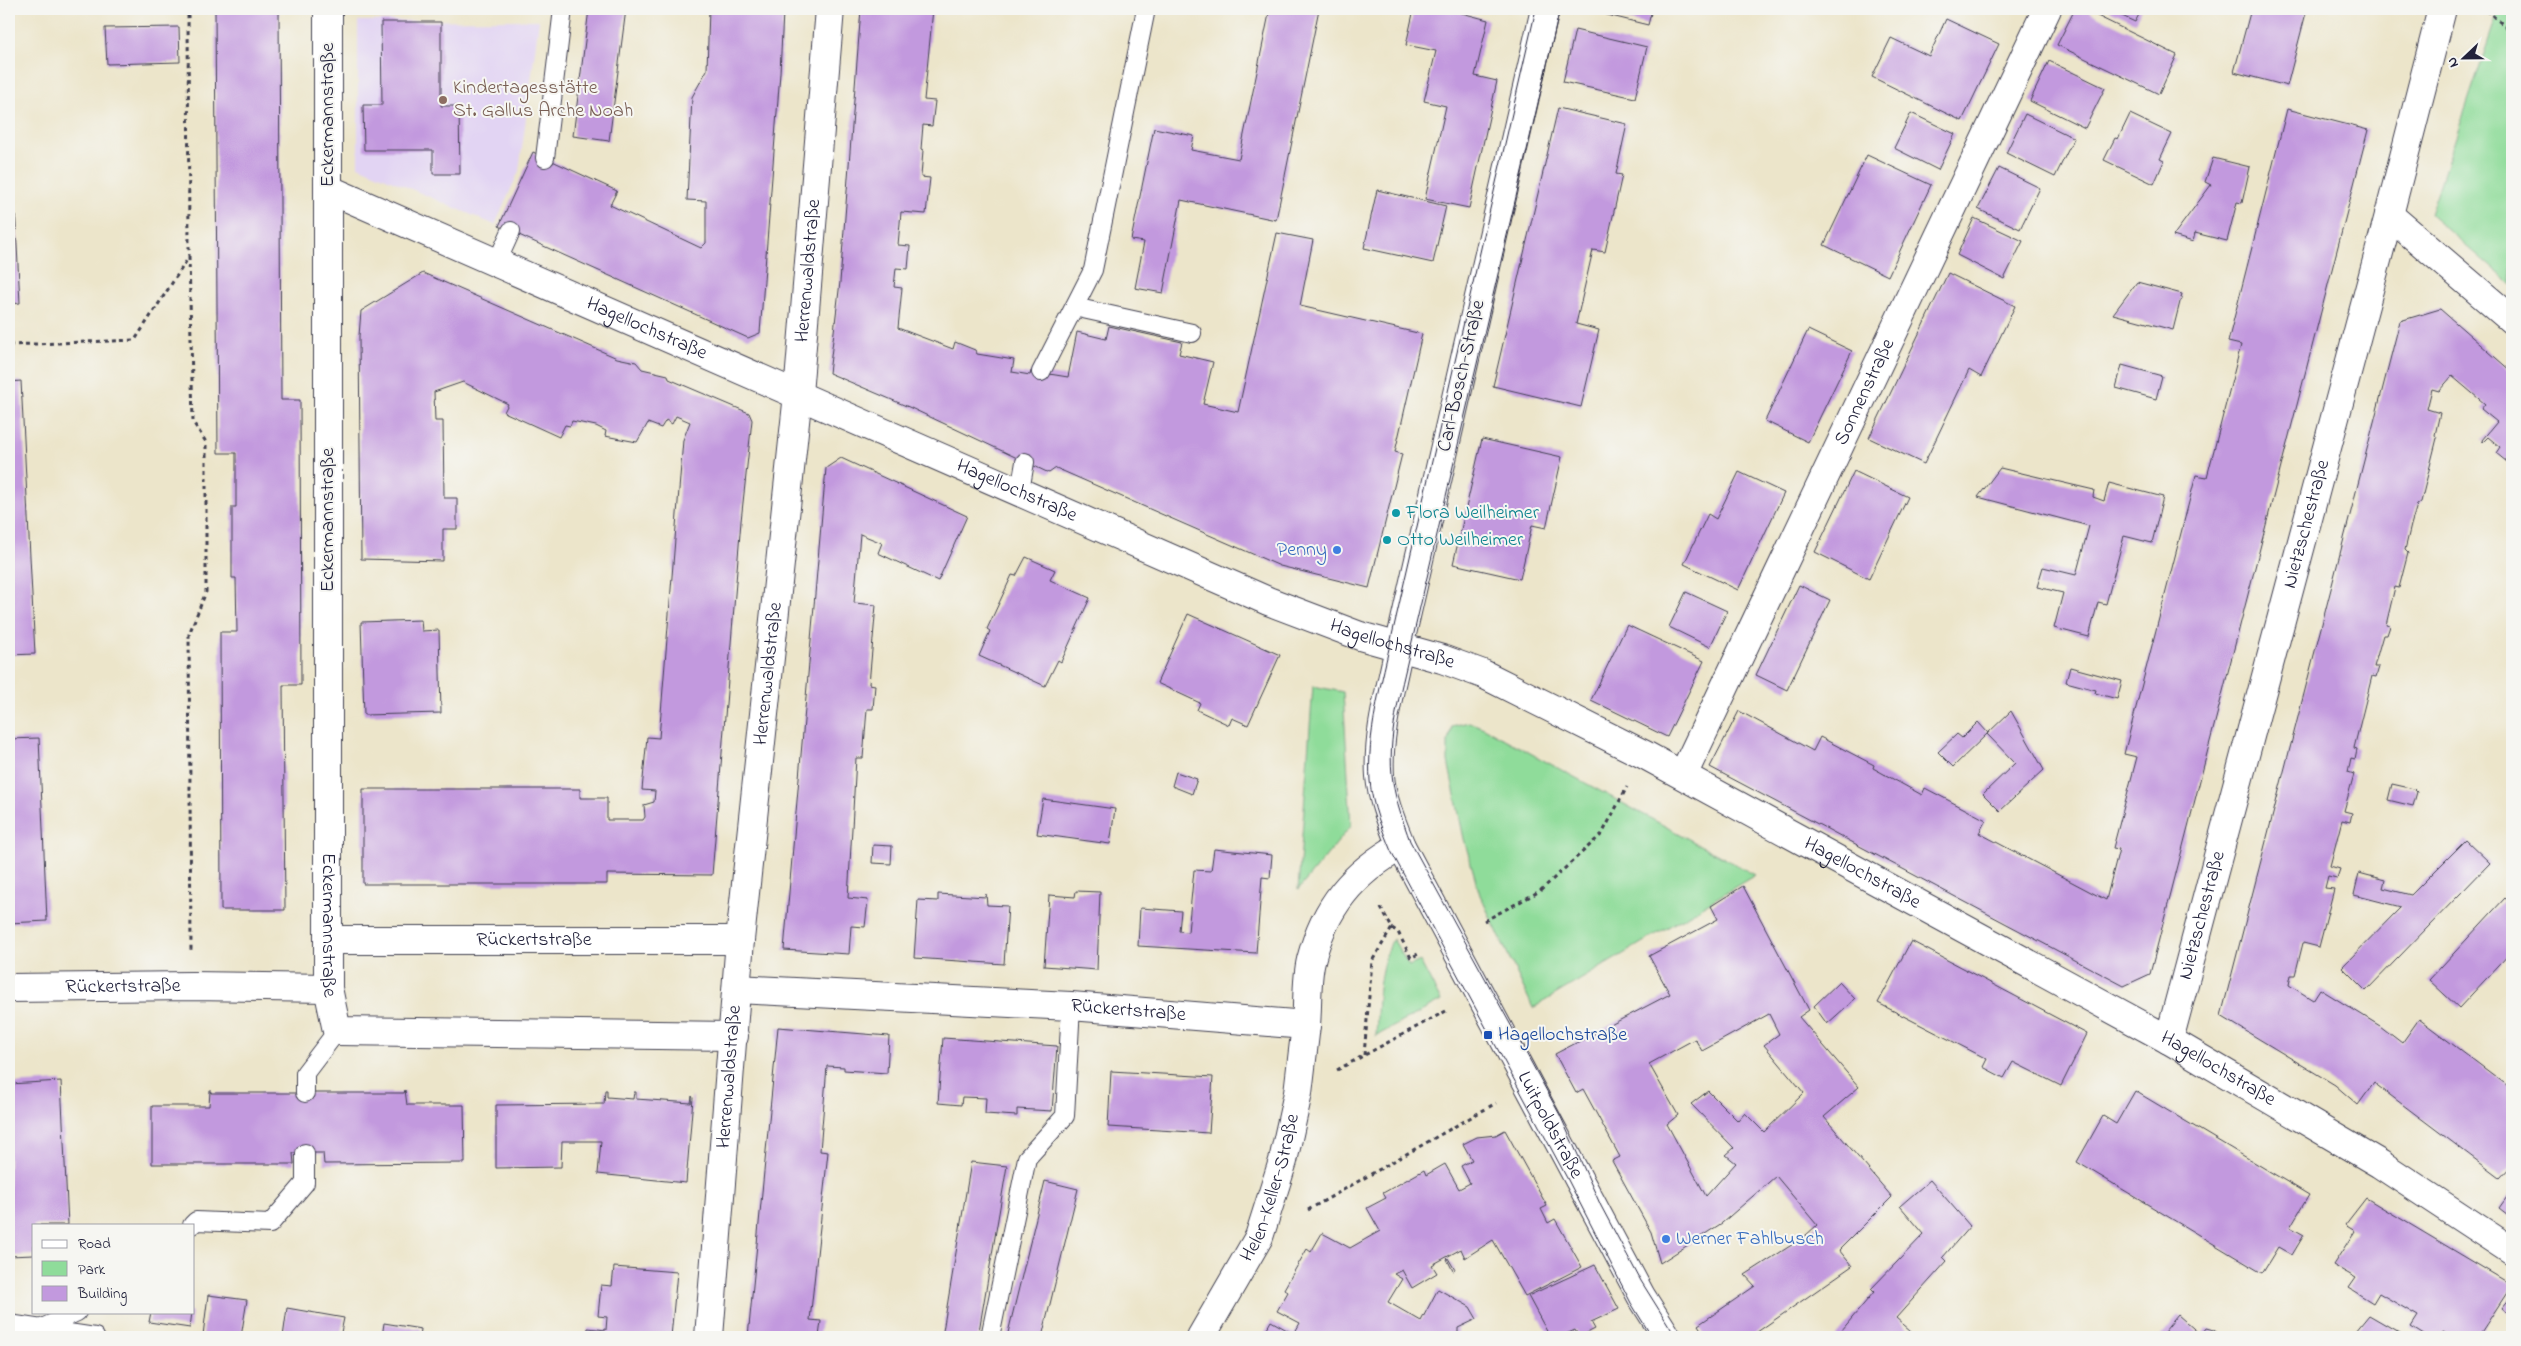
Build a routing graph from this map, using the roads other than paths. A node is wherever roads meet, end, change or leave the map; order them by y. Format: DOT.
graph roads {
  1 [pos="328,9"];
  2 [pos="563,9"];
  3 [pos="830,9"];
  4 [pos="1146,9"];
  5 [pos="1545,9"];
  6 [pos="2047,9"];
  7 [pos="2442,9"];
  8 [pos="545,158"];
  9 [pos="328,189"];
  10 [pos="2389,215"];
  11 [pos="511,231"];
  12 [pos="497,262"];
  13 [pos="1074,307"];
  14 [pos="2512,320"];
  15 [pos="1192,333"];
  16 [pos="1041,372"];
  17 [pos="798,394"];
  18 [pos="1025,462"];
  19 [pos="1020,491"];
  20 [pos="1399,647"];
  21 [pos="1380,744"];
  22 [pos="1682,775"];
  23 [pos="1401,846"];
  24 [pos="328,940"];
  25 [pos="740,940"];
  26 [pos="9,988"];
  27 [pos="328,988"];
  28 [pos="737,989"];
  29 [pos="1071,1006"];
  30 [pos="1306,1025"];
  31 [pos="337,1031"];
  32 [pos="734,1036"];
  33 [pos="2169,1040"];
  34 [pos="305,1093"];
  35 [pos="305,1153"];
  36 [pos="193,1224"];
  37 [pos="2512,1251"];
  38 [pos="73,1314"];
  39 [pos="9,1324"];
  40 [pos="40,1329"];
  41 [pos="95,1337"];
  42 [pos="709,1337"];
  43 [pos="990,1337"];
  44 [pos="1201,1337"];
  45 [pos="1667,1337"];
  1 -- 9 [label="street, Eckermannstraße"];
  2 -- 8 [label="lane"];
  3 -- 17 [label="street, Herrenwaldstraße"];
  4 -- 13 [label="lane"];
  5 -- 20 [label="street, Carl-Bosch-Straße"];
  6 -- 22 [label="street, Sonnenstraße"];
  7 -- 10 [label="street, Nietzschestraße"];
  9 -- 12 [label="street, Hagellochstraße"];
  9 -- 24 [label="street, Eckermannstraße"];
  10 -- 14 [label="street"];
  10 -- 33 [label="street, Nietzschestraße"];
  11 -- 12 [label="lane"];
  12 -- 17 [label="street, Hagellochstraße"];
  13 -- 15 [label="lane"];
  13 -- 16 [label="lane"];
  17 -- 19 [label="street, Hagellochstraße"];
  17 -- 25 [label="street, Herrenwaldstraße"];
  18 -- 19 [label="lane"];
  19 -- 20 [label="street, Hagellochstraße"];
  20 -- 21 [label="street, Carl-Bosch-Straße"];
  20 -- 22 [label="street, Hagellochstraße"];
  21 -- 23 [label="street, Luitpoldstraße"];
  22 -- 33 [label="street, Hagellochstraße"];
  23 -- 30 [label="street"];
  23 -- 45 [label="street, Luitpoldstraße"];
  24 -- 25 [label="street, Rückertstraße"];
  24 -- 27 [label="street, Eckermannstraße"];
  25 -- 28 [label="street, Herrenwaldstraße"];
  26 -- 27 [label="street, Rückertstraße"];
  27 -- 31 [label="street, Eckermannstraße"];
  28 -- 29 [label="street, Rückertstraße"];
  28 -- 32 [label="street, Herrenwaldstraße"];
  29 -- 30 [label="street, Rückertstraße"];
  29 -- 43 [label="lane"];
  30 -- 44 [label="street, Helen-Keller-Straße"];
  31 -- 32 [label="street"];
  31 -- 34 [label="lane"];
  32 -- 42 [label="street, Herrenwaldstraße"];
  33 -- 37 [label="street, Hagellochstraße"];
  35 -- 36 [label="lane"];
  38 -- 40 [label="lane"];
  39 -- 40 [label="lane"];
  40 -- 41 [label="lane"];
}
